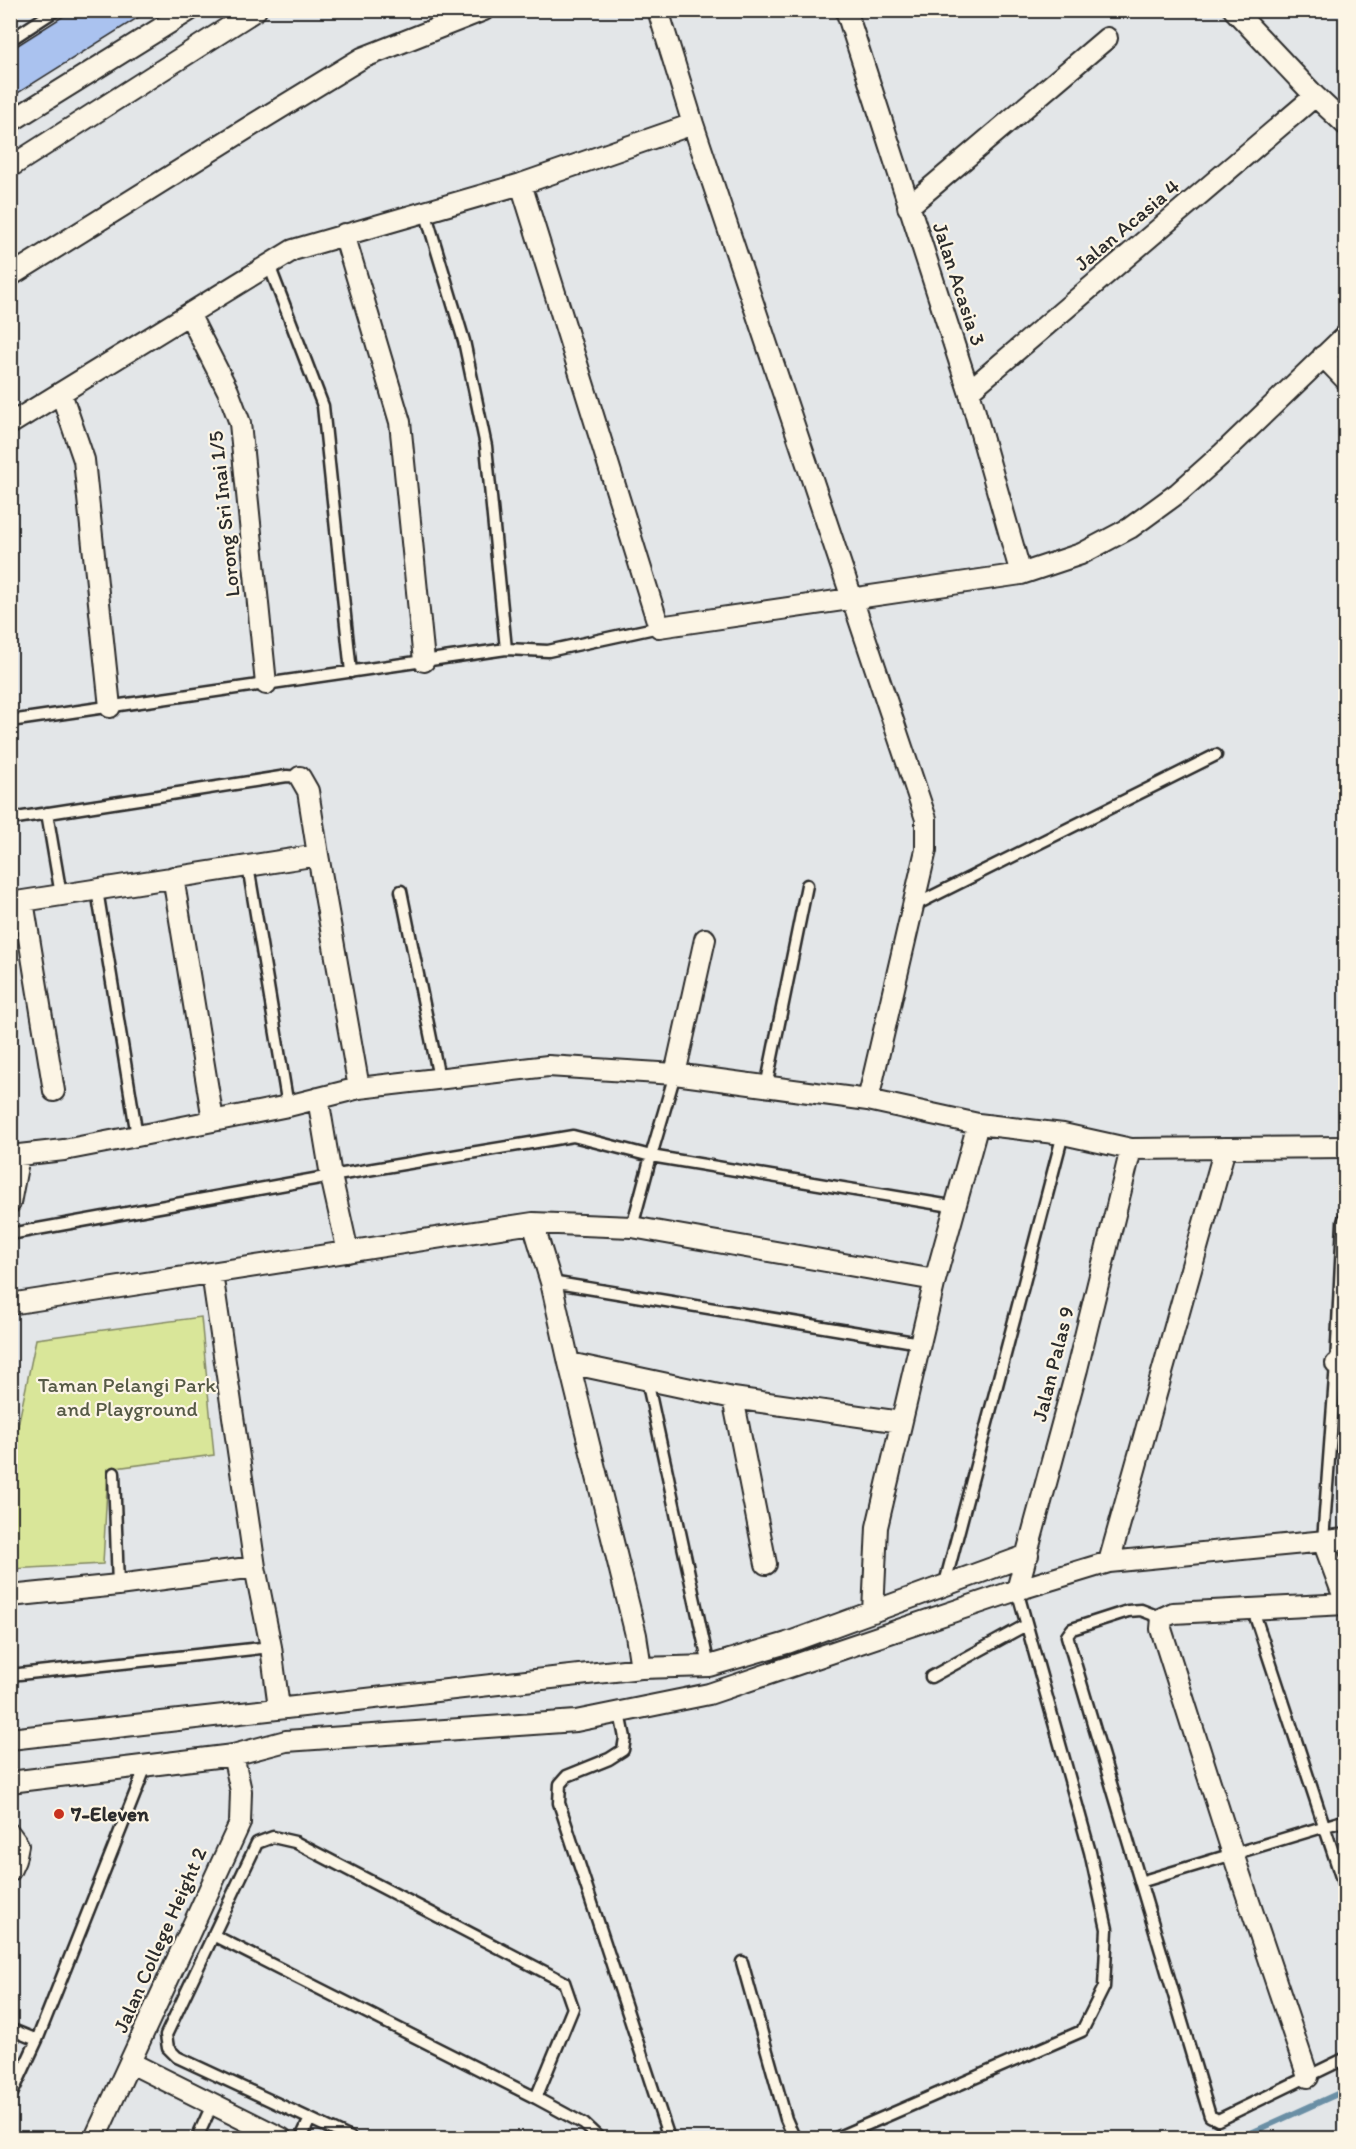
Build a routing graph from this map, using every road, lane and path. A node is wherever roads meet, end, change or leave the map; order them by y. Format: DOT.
graph roads {
  1 [pos="56,10"];
  2 [pos="190,10"];
  3 [pos="256,10"];
  4 [pos="484,10"];
  5 [pos="658,10"];
  6 [pos="846,10"];
  7 [pos="1234,10"];
  8 [pos="437,19"];
  9 [pos="1107,38"];
  10 [pos="10,40"];
  11 [pos="1315,96"];
  12 [pos="10,122"];
  13 [pos="693,124"];
  14 [pos="1346,125"];
  15 [pos="10,167"];
  16 [pos="521,184"];
  17 [pos="908,207"];
  18 [pos="425,211"];
  19 [pos="344,234"];
  20 [pos="269,265"];
  21 [pos="10,276"];
  22 [pos="189,314"];
  23 [pos="1346,335"];
  24 [pos="1323,356"];
  25 [pos="1346,380"];
  26 [pos="969,391"];
  27 [pos="60,393"];
  28 [pos="10,424"];
  29 [pos="1021,574"];
  30 [pos="852,600"];
  31 [pos="659,627"];
  32 [pos="506,650"];
  33 [pos="424,661"];
  34 [pos="351,672"];
  35 [pos="266,684"];
  36 [pos="110,707"];
  37 [pos="10,721"];
  38 [pos="1216,755"];
  39 [pos="300,777"];
  40 [pos="47,813"];
  41 [pos="10,819"];
  42 [pos="318,855"];
  43 [pos="248,866"];
  44 [pos="174,878"];
  45 [pos="807,885"];
  46 [pos="97,890"];
  47 [pos="400,891"];
  48 [pos="61,895"];
  49 [pos="17,902"];
  50 [pos="912,906"];
  51 [pos="705,939"];
  52 [pos="675,1074"];
  53 [pos="439,1078"];
  54 [pos="766,1087"];
  55 [pos="359,1088"];
  56 [pos="54,1091"];
  57 [pos="318,1098"];
  58 [pos="868,1100"];
  59 [pos="288,1106"];
  60 [pos="213,1120"];
  61 [pos="978,1124"];
  62 [pos="1063,1134"];
  63 [pos="137,1136"];
  64 [pos="1346,1147"];
  65 [pos="1225,1148"];
  66 [pos="1131,1149"];
  67 [pos="15,1156"];
  68 [pos="651,1156"];
  69 [pos="331,1176"];
  70 [pos="10,1203"];
  71 [pos="957,1207"];
  72 [pos="1346,1214"];
  73 [pos="533,1223"];
  74 [pos="632,1227"];
  75 [pos="10,1234"];
  76 [pos="348,1252"];
  77 [pos="212,1273"];
  78 [pos="935,1280"];
  79 [pos="551,1282"];
  80 [pos="10,1304"];
  81 [pos="920,1343"];
  82 [pos="569,1362"];
  83 [pos="1341,1364"];
  84 [pos="647,1380"];
  85 [pos="733,1398"];
  86 [pos="901,1422"];
  87 [pos="114,1473"];
  88 [pos="1346,1539"];
  89 [pos="1323,1541"];
  90 [pos="1028,1555"];
  91 [pos="1109,1562"];
  92 [pos="766,1564"];
  93 [pos="255,1568"];
  94 [pos="118,1586"];
  95 [pos="944,1587"];
  96 [pos="1017,1590"];
  97 [pos="10,1596"];
  98 [pos="1346,1604"];
  99 [pos="1253,1610"];
  100 [pos="873,1612"];
  101 [pos="1162,1618"];
  102 [pos="1026,1625"];
  103 [pos="271,1647"];
  104 [pos="710,1666"];
  105 [pos="641,1668"];
  106 [pos="10,1675"];
  107 [pos="931,1677"];
  108 [pos="279,1708"];
  109 [pos="620,1713"];
  110 [pos="10,1739"];
  111 [pos="233,1755"];
  112 [pos="146,1766"];
  113 [pos="10,1782"];
  114 [pos="1346,1820"];
  115 [pos="1324,1827"];
  116 [pos="10,1834"];
  117 [pos="1233,1854"];
  118 [pos="10,1870"];
  119 [pos="1140,1882"];
  120 [pos="1346,1892"];
  121 [pos="213,1935"];
  122 [pos="742,1962"];
  123 [pos="10,2029"];
  124 [pos="37,2040"];
  125 [pos="1346,2058"];
  126 [pos="131,2063"];
  127 [pos="1308,2077"];
  128 [pos="10,2098"];
  129 [pos="536,2098"];
  130 [pos="212,2105"];
  131 [pos="310,2119"];
  132 [pos="96,2139"];
  133 [pos="197,2139"];
  134 [pos="281,2139"];
  135 [pos="301,2139"];
  136 [pos="351,2139"];
  137 [pos="598,2139"];
  138 [pos="669,2139"];
  139 [pos="798,2139"];
  140 [pos="836,2139"];
  1 -- 10 [label="lane"];
  2 -- 12 [label="street"];
  3 -- 15 [label="street"];
  4 -- 8 [label="street"];
  5 -- 13 [label="street"];
  6 -- 17 [label="street, Jalan Acasia 3"];
  7 -- 11 [label="street"];
  8 -- 21 [label="street"];
  9 -- 17 [label="street"];
  11 -- 14 [label="street"];
  11 -- 26 [label="street, Jalan Acasia 4"];
  13 -- 16 [label="street"];
  13 -- 30 [label="street"];
  16 -- 18 [label="street"];
  16 -- 31 [label="street"];
  17 -- 26 [label="street, Jalan Acasia 3"];
  18 -- 19 [label="street"];
  18 -- 32 [label="lane"];
  19 -- 20 [label="street"];
  19 -- 33 [label="street"];
  20 -- 22 [label="street"];
  20 -- 34 [label="lane"];
  22 -- 27 [label="street"];
  22 -- 35 [label="street, Lorong Sri Inai 1/5"];
  23 -- 24 [label="street"];
  24 -- 25 [label="street"];
  24 -- 29 [label="street"];
  26 -- 29 [label="street, Jalan Acasia 3"];
  27 -- 28 [label="street"];
  27 -- 36 [label="street"];
  29 -- 30 [label="street"];
  30 -- 31 [label="street"];
  30 -- 50 [label="street"];
  31 -- 32 [label="lane"];
  32 -- 33 [label="lane"];
  33 -- 34 [label="lane"];
  34 -- 35 [label="lane"];
  35 -- 36 [label="lane"];
  36 -- 37 [label="lane"];
  38 -- 50 [label="lane"];
  39 -- 40 [label="lane"];
  39 -- 42 [label="street"];
  40 -- 41 [label="lane"];
  40 -- 48 [label="lane"];
  42 -- 43 [label="street"];
  42 -- 55 [label="street"];
  43 -- 44 [label="street"];
  43 -- 59 [label="lane"];
  44 -- 46 [label="street"];
  44 -- 60 [label="street"];
  45 -- 54 [label="lane"];
  46 -- 48 [label="street"];
  46 -- 63 [label="lane"];
  47 -- 53 [label="lane"];
  48 -- 49 [label="street"];
  49 -- 56 [label="street"];
  50 -- 58 [label="street"];
  51 -- 52 [label="street"];
  52 -- 53 [label="street"];
  52 -- 54 [label="street"];
  52 -- 68 [label="lane"];
  53 -- 55 [label="street"];
  54 -- 58 [label="street"];
  55 -- 57 [label="street"];
  57 -- 59 [label="street"];
  57 -- 69 [label="street"];
  58 -- 61 [label="street"];
  59 -- 60 [label="street"];
  60 -- 63 [label="street"];
  61 -- 62 [label="street"];
  61 -- 71 [label="street"];
  62 -- 66 [label="street"];
  62 -- 95 [label="lane"];
  63 -- 67 [label="street"];
  64 -- 65 [label="street"];
  65 -- 66 [label="street"];
  65 -- 91 [label="street"];
  66 -- 90 [label="street, Jalan Palas 9"];
  67 -- 70 [label="street"];
  68 -- 69 [label="lane"];
  68 -- 71 [label="lane"];
  68 -- 74 [label="lane"];
  69 -- 75 [label="lane"];
  69 -- 76 [label="street"];
  71 -- 78 [label="street"];
  72 -- 83 [label="lane"];
  73 -- 74 [label="street"];
  73 -- 76 [label="street"];
  73 -- 79 [label="street"];
  74 -- 78 [label="street"];
  76 -- 77 [label="street"];
  77 -- 80 [label="street"];
  77 -- 93 [label="street"];
  78 -- 81 [label="street"];
  79 -- 81 [label="lane"];
  79 -- 82 [label="street"];
  81 -- 86 [label="street"];
  82 -- 84 [label="street"];
  82 -- 105 [label="street"];
  83 -- 89 [label="lane"];
  84 -- 85 [label="street"];
  84 -- 104 [label="lane"];
  85 -- 86 [label="street"];
  85 -- 92 [label="street"];
  86 -- 100 [label="street"];
  87 -- 94 [label="lane"];
  88 -- 89 [label="street"];
  89 -- 91 [label="street"];
  89 -- 98 [label="street"];
  90 -- 95 [label="street"];
  90 -- 96 [label="street, Jalan Palas 9"];
  91 -- 96 [label="street"];
  93 -- 94 [label="street"];
  93 -- 103 [label="street"];
  94 -- 97 [label="street"];
  95 -- 100 [label="street"];
  96 -- 102 [label="lane"];
  96 -- 109 [label="street"];
  98 -- 99 [label="street"];
  99 -- 101 [label="street"];
  99 -- 115 [label="lane"];
  100 -- 104 [label="street"];
  101 -- 117 [label="street"];
  101 -- 119 [label="lane"];
  102 -- 107 [label="lane"];
  102 -- 140 [label="lane"];
  103 -- 106 [label="lane"];
  103 -- 108 [label="street"];
  104 -- 105 [label="street"];
  105 -- 108 [label="street"];
  108 -- 110 [label="street"];
  109 -- 111 [label="street"];
  109 -- 138 [label="lane"];
  111 -- 112 [label="street"];
  111 -- 126 [label="street, Jalan College Height 2"];
  112 -- 113 [label="street"];
  112 -- 124 [label="lane"];
  114 -- 115 [label="lane"];
  115 -- 117 [label="lane"];
  115 -- 120 [label="lane"];
  116 -- 118 [label="street"];
  117 -- 119 [label="lane"];
  117 -- 127 [label="street"];
  119 -- 127 [label="lane"];
  121 -- 129 [label="lane"];
  121 -- 129 [label="lane"];
  121 -- 131 [label="lane"];
  122 -- 139 [label="lane"];
  123 -- 124 [label="lane"];
  124 -- 128 [label="lane"];
  125 -- 127 [label="lane"];
  126 -- 130 [label="street"];
  126 -- 132 [label="street, Jalan College Height 2"];
  129 -- 137 [label="lane"];
  130 -- 133 [label="lane"];
  130 -- 134 [label="street"];
  131 -- 135 [label="lane"];
  131 -- 136 [label="lane"];
}
